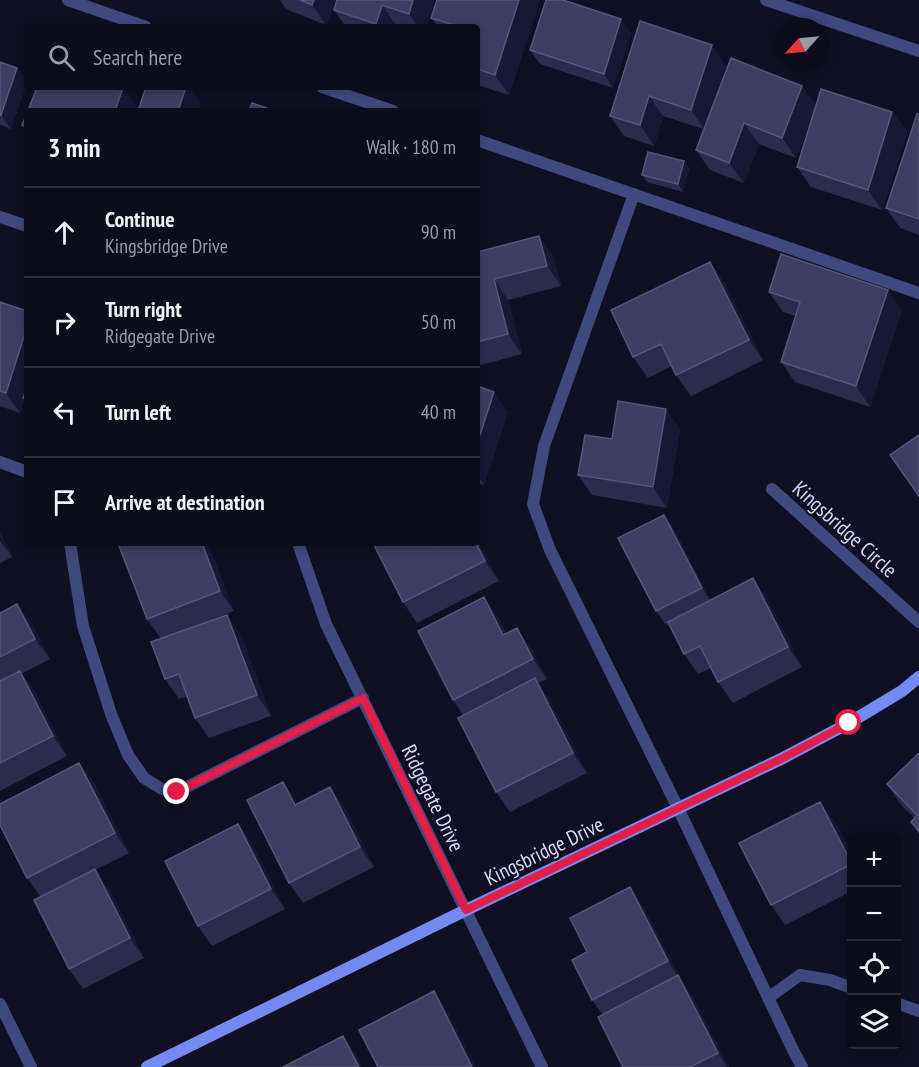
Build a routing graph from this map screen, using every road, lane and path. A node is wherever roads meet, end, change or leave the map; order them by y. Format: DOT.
graph roads {
  1 [pos="68,0"];
  2 [pos="766,0"];
  3 [pos="137,24"];
  4 [pos="919,51"];
  5 [pos="331,90"];
  6 [pos="384,108"];
  7 [pos="480,141"];
  8 [pos="634,194"];
  9 [pos="0,217"];
  10 [pos="24,225"];
  11 [pos="919,293"];
  12 [pos="0,462"];
  13 [pos="24,471"];
  14 [pos="772,489"];
  15 [pos="70,546"];
  16 [pos="299,546"];
  17 [pos="919,622"];
  18 [pos="919,677"];
  19 [pos="363,698"];
  20 [pos="678,808"];
  21 [pos="466,910"];
  22 [pos="847,986"];
  23 [pos="768,998"];
  24 [pos="0,1004"];
  25 [pos="901,1004"];
  26 [pos="919,1011"];
  27 [pos="31,1067"];
  28 [pos="147,1067"];
  29 [pos="542,1067"];
  30 [pos="802,1067"];
  1 -- 3 [label="street"];
  2 -- 4 [label="street"];
  5 -- 6 [label="street"];
  7 -- 8 [label="street"];
  8 -- 11 [label="street"];
  8 -- 20 [label="street"];
  9 -- 10 [label="street"];
  12 -- 13 [label="street"];
  14 -- 17 [label="street, Kingsbridge Circle"];
  15 -- 19 [label="street"];
  16 -- 19 [label="street, Ridgegate Drive"];
  18 -- 20 [label="street, Kingsbridge Drive"];
  19 -- 21 [label="street, Ridgegate Drive"];
  20 -- 21 [label="street, Kingsbridge Drive"];
  20 -- 23 [label="street"];
  21 -- 28 [label="street, Kingsbridge Drive"];
  21 -- 29 [label="street, Ridgegate Drive"];
  22 -- 23 [label="street"];
  23 -- 30 [label="street"];
  24 -- 27 [label="street"];
  25 -- 26 [label="street"];
}
